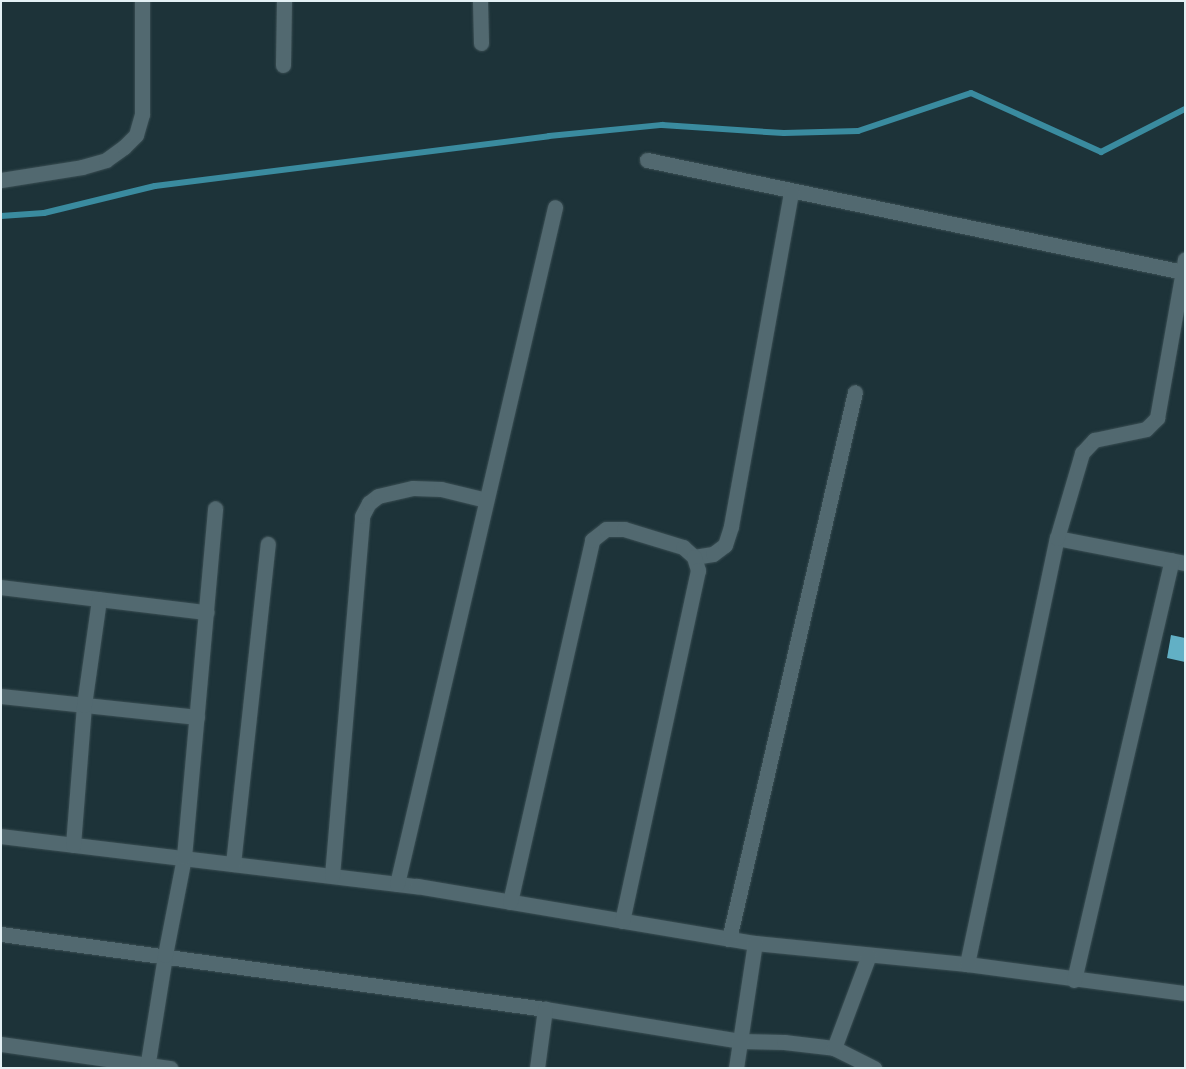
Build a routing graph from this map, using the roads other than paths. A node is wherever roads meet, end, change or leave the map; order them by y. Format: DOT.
graph roads {
  1 [pos="142,1"];
  2 [pos="284,1"];
  3 [pos="480,1"];
  4 [pos="481,43"];
  5 [pos="283,65"];
  6 [pos="647,160"];
  7 [pos="1,180"];
  8 [pos="791,192"];
  9 [pos="555,207"];
  10 [pos="1184,266"];
  11 [pos="855,392"];
  12 [pos="486,500"];
  13 [pos="216,508"];
  14 [pos="1057,538"];
  15 [pos="268,544"];
  16 [pos="694,557"];
  17 [pos="1178,561"];
  18 [pos="1,587"];
  19 [pos="98,599"];
  20 [pos="206,612"];
  21 [pos="1,696"];
  22 [pos="84,705"];
  23 [pos="196,716"];
  24 [pos="1,836"];
  25 [pos="73,845"];
  26 [pos="184,857"];
  27 [pos="233,864"];
  28 [pos="332,876"];
  29 [pos="397,884"];
  30 [pos="510,902"];
  31 [pos="622,921"];
  32 [pos="1,934"];
  33 [pos="730,939"];
  34 [pos="755,943"];
  35 [pos="869,954"];
  36 [pos="164,955"];
  37 [pos="967,964"];
  38 [pos="1074,980"];
  39 [pos="1185,993"];
  40 [pos="545,1009"];
  41 [pos="741,1041"];
  42 [pos="1,1044"];
  43 [pos="834,1048"];
  44 [pos="148,1066"];
  45 [pos="170,1068"];
  46 [pos="537,1068"];
  47 [pos="736,1068"];
  48 [pos="874,1068"];
  1 -- 7 [label="street"];
  2 -- 5 [label="street"];
  3 -- 4 [label="street"];
  6 -- 8 [label="street"];
  8 -- 10 [label="street"];
  8 -- 16 [label="street"];
  9 -- 12 [label="street"];
  10 -- 14 [label="street"];
  11 -- 33 [label="street"];
  12 -- 28 [label="street"];
  12 -- 29 [label="street"];
  13 -- 20 [label="street"];
  14 -- 17 [label="street"];
  14 -- 37 [label="street"];
  15 -- 27 [label="street"];
  16 -- 30 [label="street"];
  16 -- 31 [label="street"];
  17 -- 38 [label="street"];
  18 -- 19 [label="street"];
  19 -- 20 [label="street"];
  19 -- 22 [label="street"];
  20 -- 23 [label="street"];
  21 -- 22 [label="street"];
  22 -- 23 [label="street"];
  22 -- 25 [label="street"];
  23 -- 26 [label="street"];
  24 -- 25 [label="street"];
  25 -- 26 [label="street"];
  26 -- 27 [label="street"];
  26 -- 36 [label="street"];
  27 -- 28 [label="street"];
  28 -- 29 [label="street"];
  29 -- 30 [label="street"];
  30 -- 31 [label="street"];
  31 -- 33 [label="street"];
  32 -- 36 [label="street"];
  33 -- 34 [label="street"];
  34 -- 35 [label="street"];
  34 -- 41 [label="street"];
  35 -- 37 [label="street"];
  35 -- 43 [label="street"];
  36 -- 40 [label="street"];
  36 -- 44 [label="street"];
  37 -- 38 [label="street"];
  38 -- 39 [label="street"];
  40 -- 41 [label="street"];
  40 -- 46 [label="street"];
  41 -- 43 [label="street"];
  41 -- 47 [label="street"];
  42 -- 44 [label="street"];
  43 -- 48 [label="street"];
  44 -- 45 [label="street"];
}
